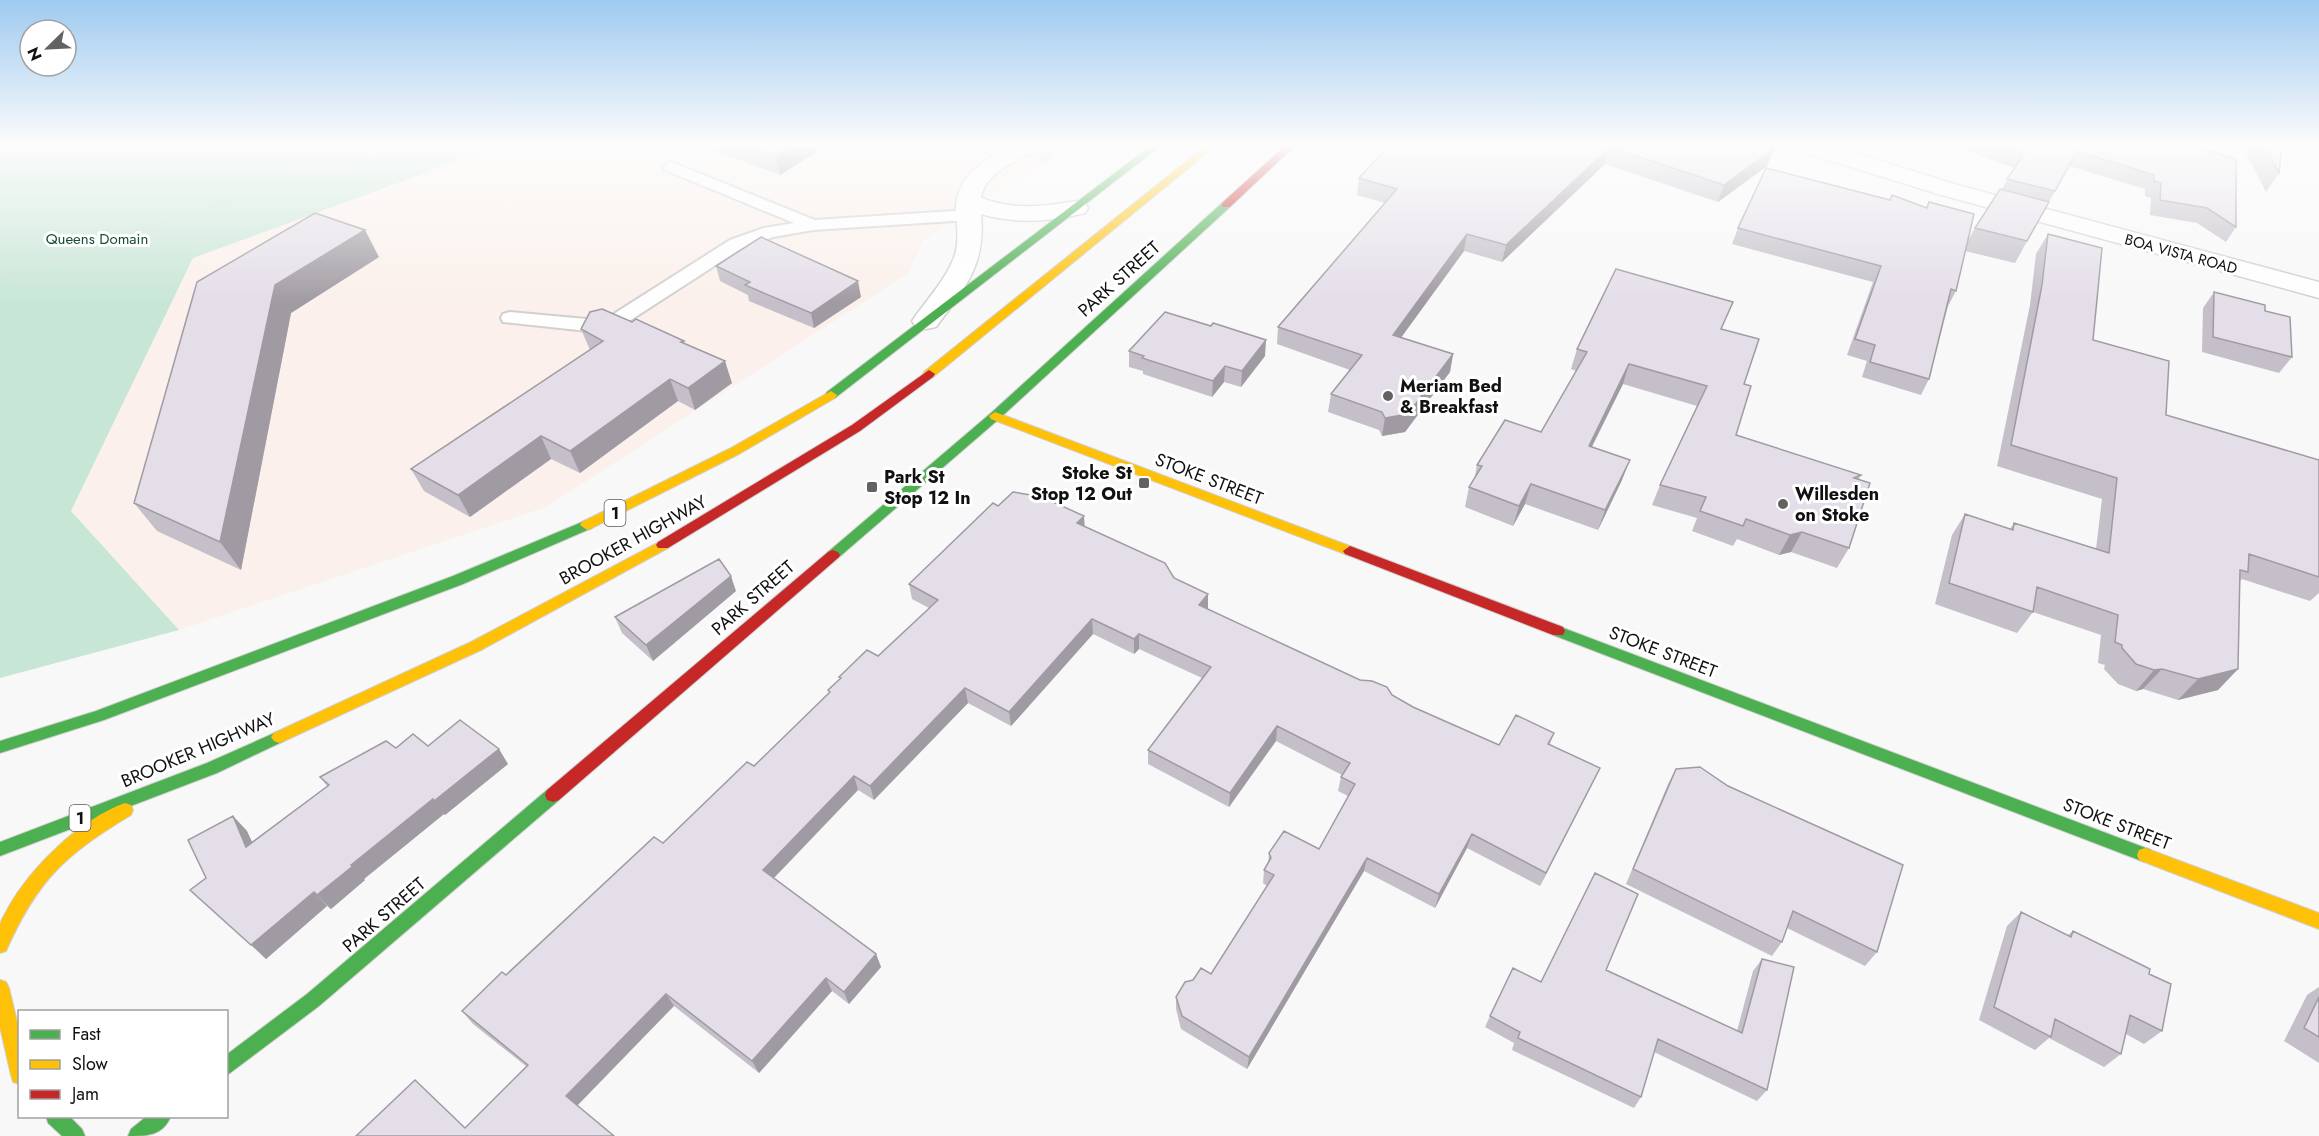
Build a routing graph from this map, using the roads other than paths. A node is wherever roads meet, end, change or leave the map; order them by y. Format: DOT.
graph roads {
  1 [pos="744,197"];
  2 [pos="971,197"];
  3 [pos="1090,197"];
  4 [pos="1148,197"];
  5 [pos="1235,197"];
  6 [pos="1976,197"];
  7 [pos="969,208"];
  8 [pos="1076,208"];
  9 [pos="813,225"];
  10 [pos="2319,290"];
  11 [pos="510,318"];
  12 [pos="926,321"];
  13 [pos="994,416"];
  14 [pos="0,747"];
  15 [pos="159,788"];
  16 [pos="0,849"];
  17 [pos="2319,921"];
  18 [pos="0,945"];
  19 [pos="0,988"];
  20 [pos="228,1065"];
  21 [pos="16,1078"];
  22 [pos="57,1118"];
  23 [pos="160,1118"];
  24 [pos="75,1136"];
  25 [pos="138,1136"];
  1 -- 9 [label="lane"];
  2 -- 7 [label="street"];
  3 -- 8 [label="main road, BROOKER HIGHWAY / 1"];
  4 -- 15 [label="main road, BROOKER HIGHWAY / 1"];
  5 -- 13 [label="main road, PARK STREET"];
  6 -- 10 [label="street, BOA VISTA ROAD"];
  7 -- 8 [label="street"];
  7 -- 9 [label="lane"];
  7 -- 12 [label="street"];
  8 -- 12 [label="main road, BROOKER HIGHWAY / 1"];
  9 -- 11 [label="lane"];
  12 -- 14 [label="main road, BROOKER HIGHWAY / 1"];
  13 -- 17 [label="main road, STOKE STREET"];
  13 -- 20 [label="main road, PARK STREET"];
  15 -- 16 [label="main road, BROOKER HIGHWAY / 1"];
  15 -- 18 [label="main road"];
  19 -- 21 [label="main road"];
  22 -- 24 [label="main road"];
  23 -- 25 [label="main road"];
}
